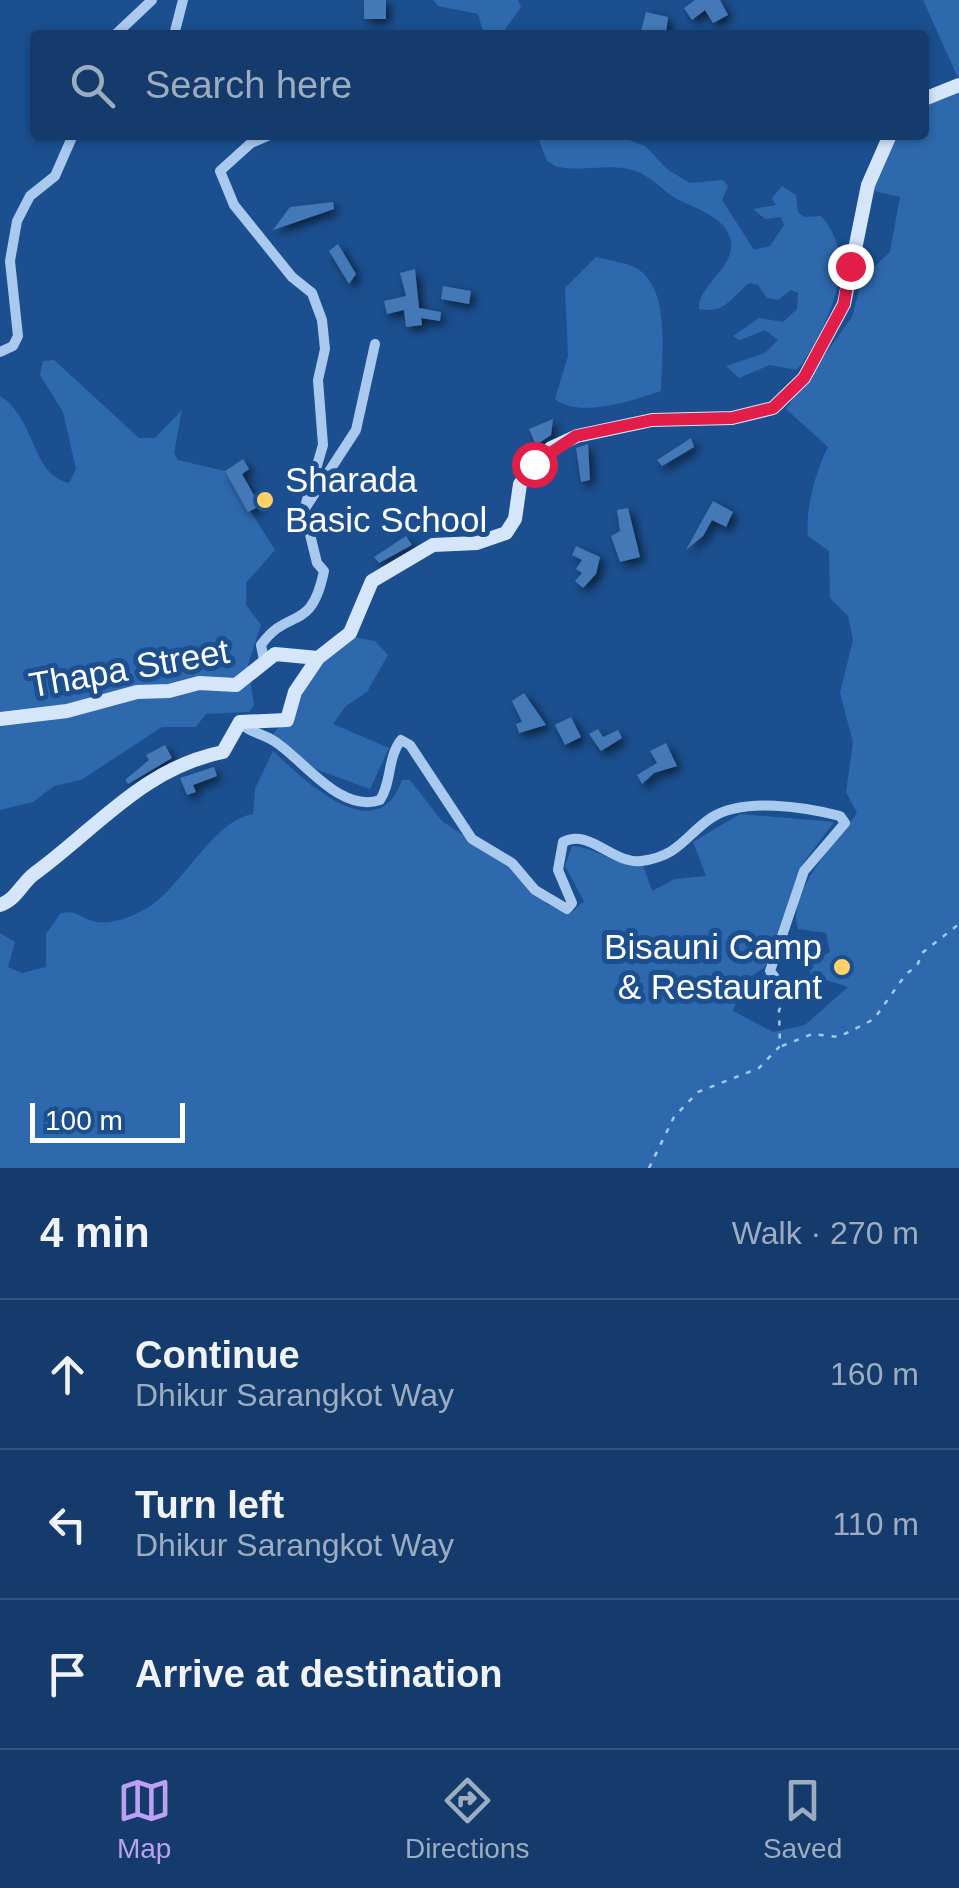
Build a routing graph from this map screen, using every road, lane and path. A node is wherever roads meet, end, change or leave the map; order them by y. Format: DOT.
graph roads {
  1 [pos="152,0"];
  2 [pos="184,0"];
  3 [pos="119,30"];
  4 [pos="175,30"];
  5 [pos="959,86"];
  6 [pos="929,97"];
  7 [pos="71,140"];
  8 [pos="256,140"];
  9 [pos="888,140"];
  10 [pos="375,344"];
  11 [pos="0,352"];
  12 [pos="304,510"];
  13 [pos="318,658"];
  14 [pos="264,660"];
  15 [pos="0,720"];
  16 [pos="240,722"];
  17 [pos="0,905"];
  18 [pos="959,924"];
  19 [pos="796,986"];
  20 [pos="780,1046"];
  21 [pos="649,1168"];
  1 -- 3 [label="street"];
  2 -- 4 [label="street"];
  5 -- 6 [label="street"];
  7 -- 11 [label="street"];
  8 -- 12 [label="street"];
  9 -- 13 [label="street"];
  10 -- 12 [label="street"];
  12 -- 14 [label="street"];
  13 -- 14 [label="street, Thapa Street"];
  13 -- 16 [label="street"];
  14 -- 15 [label="street, Thapa Street"];
  16 -- 17 [label="street"];
  16 -- 19 [label="street"];
  18 -- 20 [label="path"];
  19 -- 20 [label="path"];
  20 -- 21 [label="path"];
}
